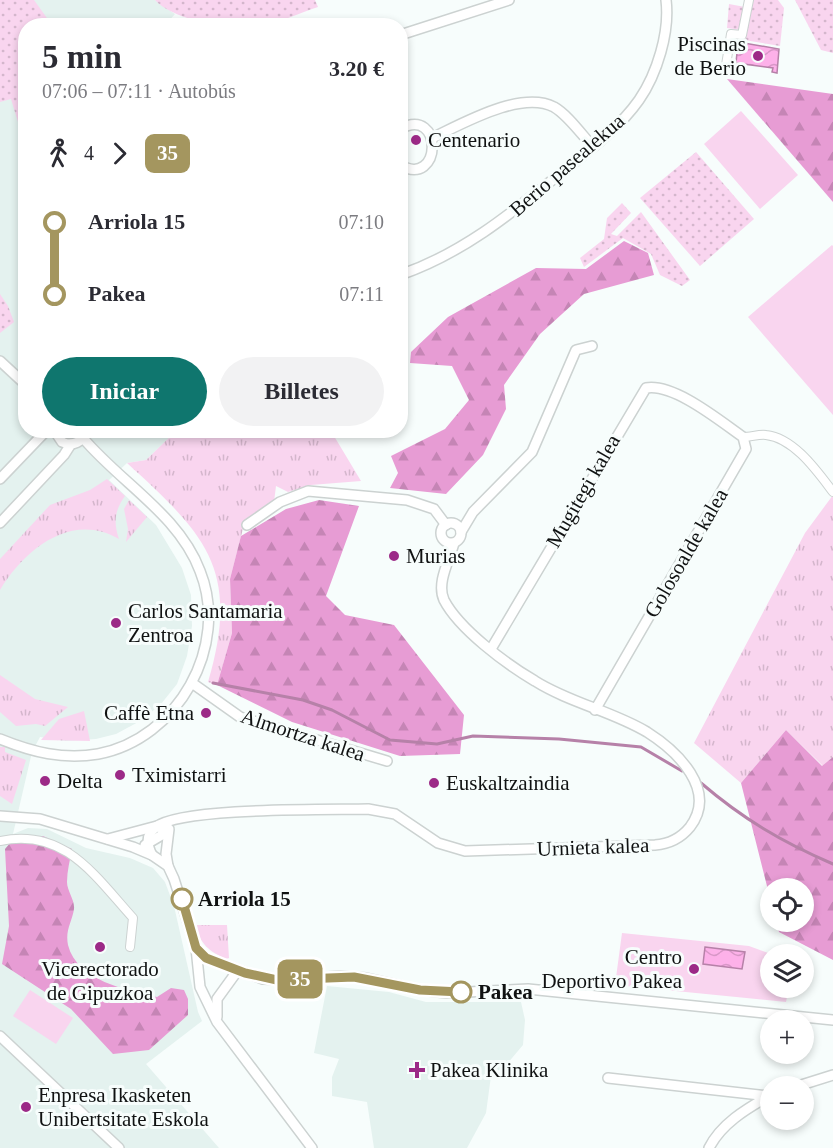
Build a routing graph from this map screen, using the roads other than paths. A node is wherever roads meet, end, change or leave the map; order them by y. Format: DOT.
graph roads {
  1 [pos="509,0"];
  2 [pos="666,0"];
  3 [pos="749,0"];
  4 [pos="408,32"];
  5 [pos="726,65"];
  6 [pos="408,128"];
  7 [pos="432,138"];
  8 [pos="593,147"];
  9 [pos="408,168"];
  10 [pos="408,271"];
  11 [pos="592,346"];
  12 [pos="0,361"];
  13 [pos="18,378"];
  14 [pos="743,437"];
  15 [pos="39,438"];
  16 [pos="58,438"];
  17 [pos="79,438"];
  18 [pos="89,438"];
  19 [pos="71,444"];
  20 [pos="0,479"];
  21 [pos="833,492"];
  22 [pos="0,523"];
  23 [pos="247,525"];
  24 [pos="446,525"];
  25 [pos="461,532"];
  26 [pos="454,543"];
  27 [pos="491,649"];
  28 [pos="192,683"];
  29 [pos="595,710"];
  30 [pos="2,741"];
  31 [pos="387,761"];
  32 [pos="0,816"];
  33 [pos="185,817"];
  34 [pos="157,826"];
  35 [pos="167,832"];
  36 [pos="107,839"];
  37 [pos="0,841"];
  38 [pos="147,845"];
  39 [pos="133,847"];
  40 [pos="152,855"];
  41 [pos="168,866"];
  42 [pos="130,947"];
  43 [pos="196,948"];
  44 [pos="237,970"];
  45 [pos="833,1020"];
  46 [pos="217,1023"];
  47 [pos="0,1036"];
  48 [pos="833,1076"];
  49 [pos="608,1078"];
  50 [pos="814,1081"];
  51 [pos="760,1095"];
  52 [pos="760,1102"];
  53 [pos="119,1148"];
  54 [pos="312,1148"];
  55 [pos="709,1148"];
  1 -- 4 [label="street"];
  2 -- 8 [label="street, Berio pasealekua"];
  3 -- 5 [label="street"];
  6 -- 7 [label="street"];
  7 -- 8 [label="street"];
  7 -- 9 [label="street"];
  8 -- 10 [label="street, Berio pasealekua"];
  11 -- 25 [label="street"];
  12 -- 13 [label="street"];
  14 -- 21 [label="street"];
  14 -- 27 [label="street, Mugitegi kalea"];
  14 -- 29 [label="street, Golosoalde kalea"];
  15 -- 20 [label="street"];
  16 -- 19 [label="street"];
  17 -- 19 [label="street"];
  18 -- 28 [label="street"];
  19 -- 22 [label="street"];
  23 -- 24 [label="street"];
  24 -- 25 [label="street"];
  24 -- 26 [label="street"];
  25 -- 26 [label="street"];
  26 -- 27 [label="street, Urnieta kalea"];
  27 -- 29 [label="street, Urnieta kalea"];
  28 -- 30 [label="street"];
  28 -- 31 [label="street, Almortza kalea"];
  29 -- 33 [label="street, Urnieta kalea"];
  32 -- 36 [label="street"];
  33 -- 34 [label="street, Urnieta kalea"];
  33 -- 35 [label="street"];
  34 -- 35 [label="street"];
  34 -- 36 [label="street, Urnieta kalea"];
  34 -- 38 [label="street"];
  35 -- 38 [label="street"];
  35 -- 41 [label="street"];
  36 -- 39 [label="street"];
  37 -- 42 [label="street"];
  38 -- 39 [label="street"];
  38 -- 40 [label="street"];
  39 -- 40 [label="street"];
  40 -- 41 [label="street"];
  41 -- 43 [label="street"];
  43 -- 44 [label="street"];
  43 -- 46 [label="street"];
  44 -- 45 [label="street"];
  44 -- 46 [label="street"];
  46 -- 54 [label="street"];
  47 -- 53 [label="street"];
  48 -- 50 [label="street"];
  49 -- 51 [label="street"];
  52 -- 55 [label="street"];
}
